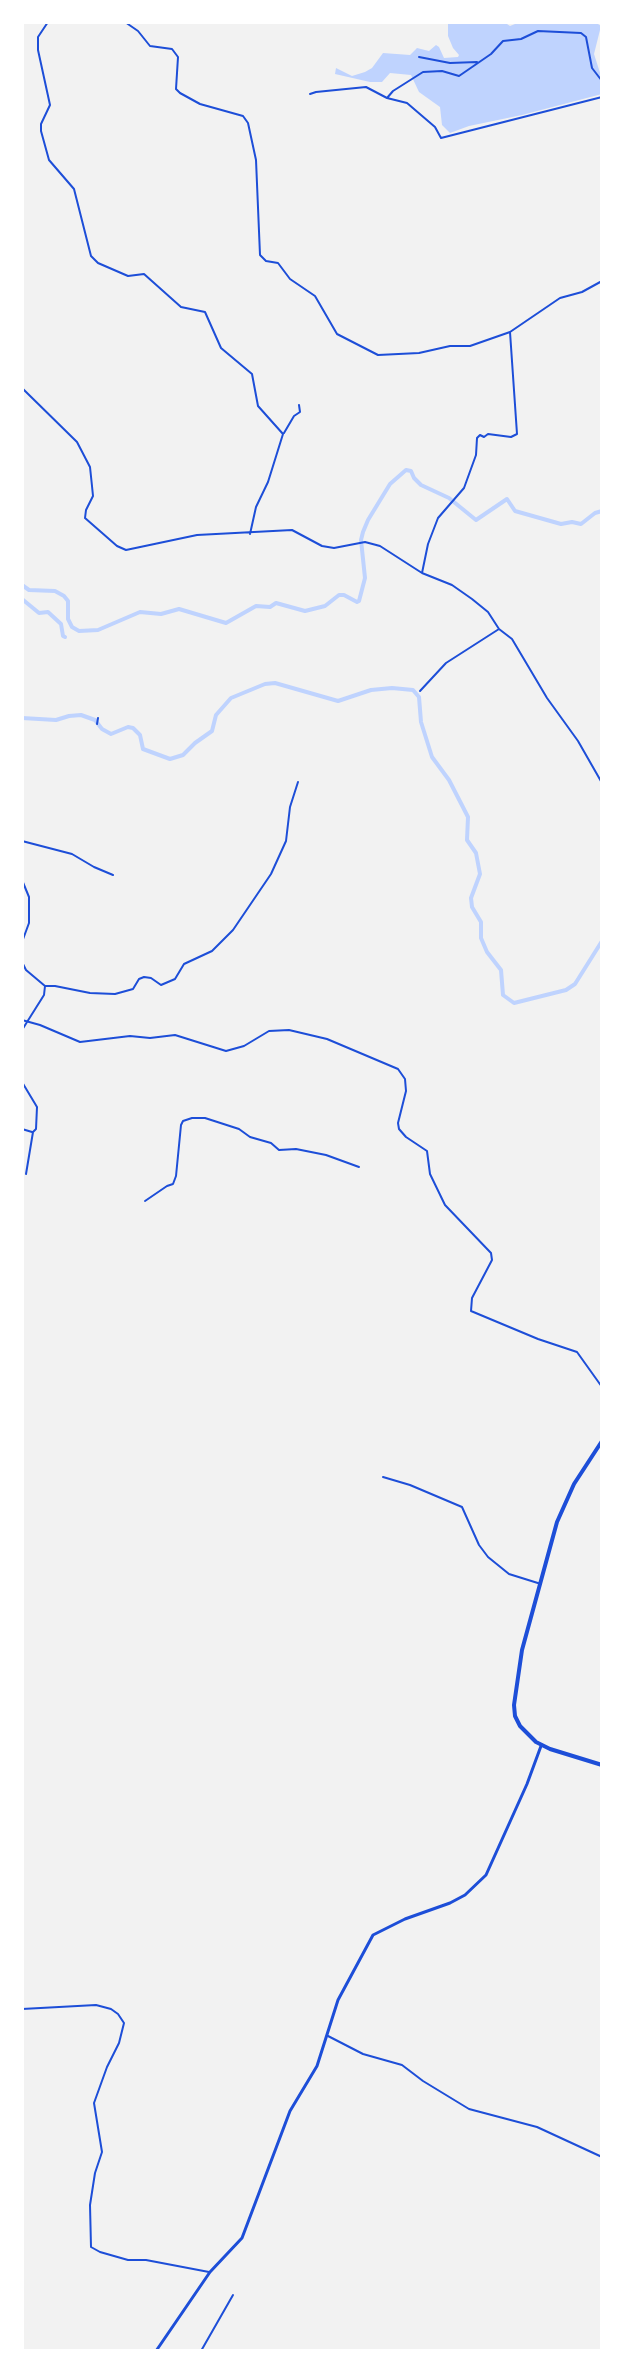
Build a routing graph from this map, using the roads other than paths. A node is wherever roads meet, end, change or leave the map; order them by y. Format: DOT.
graph roads {
  1 [pos="48,22"];
  2 [pos="125,22"];
  3 [pos="419,57"];
  4 [pos="478,62"];
  5 [pos="602,81"];
  6 [pos="310,94"];
  7 [pos="602,97"];
  8 [pos="387,98"];
  9 [pos="602,281"];
  10 [pos="510,332"];
  11 [pos="22,388"];
  12 [pos="299,405"];
  13 [pos="283,434"];
  14 [pos="250,534"];
  15 [pos="422,573"];
  16 [pos="499,629"];
  17 [pos="420,691"];
  18 [pos="298,782"];
  19 [pos="602,783"];
  20 [pos="22,841"];
  21 [pos="113,875"];
  22 [pos="22,880"];
  23 [pos="22,942"];
  24 [pos="22,962"];
  25 [pos="45,986"];
  26 [pos="22,1020"];
  27 [pos="28,1022"];
  28 [pos="22,1030"];
  29 [pos="22,1082"];
  30 [pos="22,1129"];
  31 [pos="33,1132"];
  32 [pos="359,1167"];
  33 [pos="26,1174"];
  34 [pos="145,1201"];
  35 [pos="602,1387"];
  36 [pos="602,1441"];
  37 [pos="383,1477"];
  38 [pos="541,1584"];
  39 [pos="541,1745"];
  40 [pos="602,1765"];
  41 [pos="22,2009"];
  42 [pos="328,2036"];
  43 [pos="602,2157"];
  44 [pos="210,2272"];
  45 [pos="233,2295"];
  46 [pos="156,2351"];
  47 [pos="201,2351"];
  1 -- 13 [label="street"];
  2 -- 10 [label="street"];
  3 -- 4 [label="street"];
  4 -- 5 [label="street"];
  4 -- 8 [label="street"];
  6 -- 8 [label="street"];
  7 -- 8 [label="street"];
  9 -- 10 [label="street"];
  10 -- 15 [label="street"];
  11 -- 14 [label="street"];
  12 -- 13 [label="street"];
  13 -- 14 [label="street"];
  14 -- 15 [label="street"];
  15 -- 16 [label="street"];
  16 -- 17 [label="street"];
  16 -- 19 [label="street"];
  18 -- 25 [label="street"];
  20 -- 21 [label="street"];
  22 -- 23 [label="street"];
  24 -- 25 [label="street"];
  25 -- 27 [label="street"];
  26 -- 27 [label="street"];
  27 -- 28 [label="street"];
  27 -- 35 [label="street"];
  29 -- 31 [label="street"];
  30 -- 31 [label="street"];
  31 -- 33 [label="street"];
  32 -- 34 [label="street"];
  36 -- 38 [label="main road"];
  37 -- 38 [label="street"];
  38 -- 39 [label="main road"];
  39 -- 40 [label="main road"];
  39 -- 42 [label="street"];
  41 -- 44 [label="street"];
  42 -- 43 [label="street"];
  42 -- 44 [label="street"];
  44 -- 46 [label="street"];
  45 -- 47 [label="street"];
}
